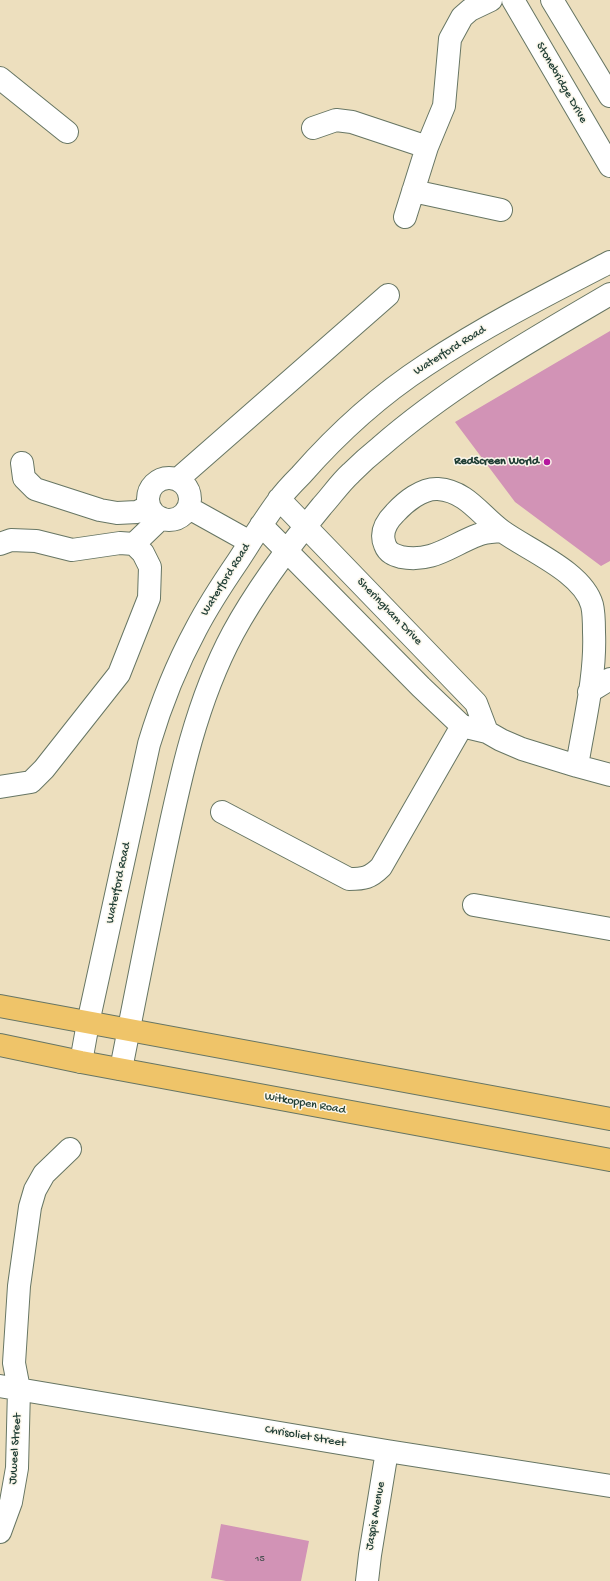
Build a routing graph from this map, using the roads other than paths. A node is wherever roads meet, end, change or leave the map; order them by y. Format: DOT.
graph roads {
  1 [pos="491,0"];
  2 [pos="513,0"];
  3 [pos="552,0"];
  4 [pos="0,78"];
  5 [pos="607,91"];
  6 [pos="573,103"];
  7 [pos="313,128"];
  8 [pos="67,132"];
  9 [pos="427,146"];
  10 [pos="610,166"];
  11 [pos="413,191"];
  12 [pos="501,210"];
  13 [pos="405,217"];
  14 [pos="610,262"];
  15 [pos="610,294"];
  16 [pos="388,295"];
  17 [pos="482,331"];
  18 [pos="498,360"];
  19 [pos="22,463"];
  20 [pos="178,479"];
  21 [pos="279,499"];
  22 [pos="189,508"];
  23 [pos="155,512"];
  24 [pos="305,526"];
  25 [pos="502,531"];
  26 [pos="256,534"];
  27 [pos="0,544"];
  28 [pos="134,544"];
  29 [pos="286,550"];
  30 [pos="610,679"];
  31 [pos="589,692"];
  32 [pos="462,726"];
  33 [pos="488,732"];
  34 [pos="577,766"];
  35 [pos="610,775"];
  36 [pos="0,787"];
  37 [pos="222,812"];
  38 [pos="474,905"];
  39 [pos="610,929"];
  40 [pos="0,1006"];
  41 [pos="88,1024"];
  42 [pos="128,1031"];
  43 [pos="0,1045"];
  44 [pos="81,1062"];
  45 [pos="121,1069"];
  46 [pos="610,1119"];
  47 [pos="70,1149"];
  48 [pos="610,1160"];
  49 [pos="9,1387"];
  50 [pos="387,1451"];
  51 [pos="610,1486"];
  52 [pos="0,1532"];
  53 [pos="367,1581"];
  1 -- 9 [label="street"];
  2 -- 6 [label="street, Stonebridge Drive"];
  3 -- 5 [label="street"];
  4 -- 8 [label="street"];
  5 -- 6 [label="street"];
  6 -- 10 [label="street, Stonebridge Drive"];
  7 -- 9 [label="street"];
  9 -- 11 [label="street"];
  11 -- 12 [label="street"];
  11 -- 13 [label="street"];
  14 -- 17 [label="street, Waterford Road"];
  15 -- 18 [label="street"];
  16 -- 20 [label="street"];
  17 -- 18 [label="street"];
  17 -- 21 [label="street, Waterford Road"];
  18 -- 24 [label="street"];
  19 -- 23 [label="street"];
  20 -- 22 [label="street"];
  20 -- 23 [label="street"];
  21 -- 24 [label="street, Sheringham Drive"];
  21 -- 26 [label="street, Waterford Road"];
  22 -- 23 [label="street"];
  22 -- 26 [label="street"];
  23 -- 28 [label="street"];
  24 -- 29 [label="street"];
  24 -- 33 [label="street, Sheringham Drive"];
  25 -- 25 [label="street"];
  25 -- 31 [label="street"];
  26 -- 29 [label="street"];
  26 -- 41 [label="street, Waterford Road"];
  27 -- 28 [label="street"];
  28 -- 36 [label="street"];
  29 -- 32 [label="street"];
  29 -- 42 [label="street"];
  30 -- 31 [label="street"];
  31 -- 34 [label="street"];
  32 -- 33 [label="street"];
  32 -- 37 [label="street"];
  33 -- 34 [label="street"];
  34 -- 35 [label="street"];
  38 -- 39 [label="street"];
  40 -- 41 [label="main road"];
  41 -- 42 [label="main road"];
  41 -- 44 [label="street, Waterford Road"];
  42 -- 45 [label="street"];
  42 -- 46 [label="main road"];
  43 -- 44 [label="main road, Witkoppen Road"];
  44 -- 45 [label="main road, Witkoppen Road"];
  45 -- 48 [label="main road, Witkoppen Road"];
  47 -- 49 [label="street, Juweel Street"];
  49 -- 50 [label="street, Chrisoliet Street"];
  49 -- 52 [label="street, Juweel Street"];
  50 -- 51 [label="street, Chrisoliet Street"];
  50 -- 53 [label="street, Jaspis Avenue"];
}
